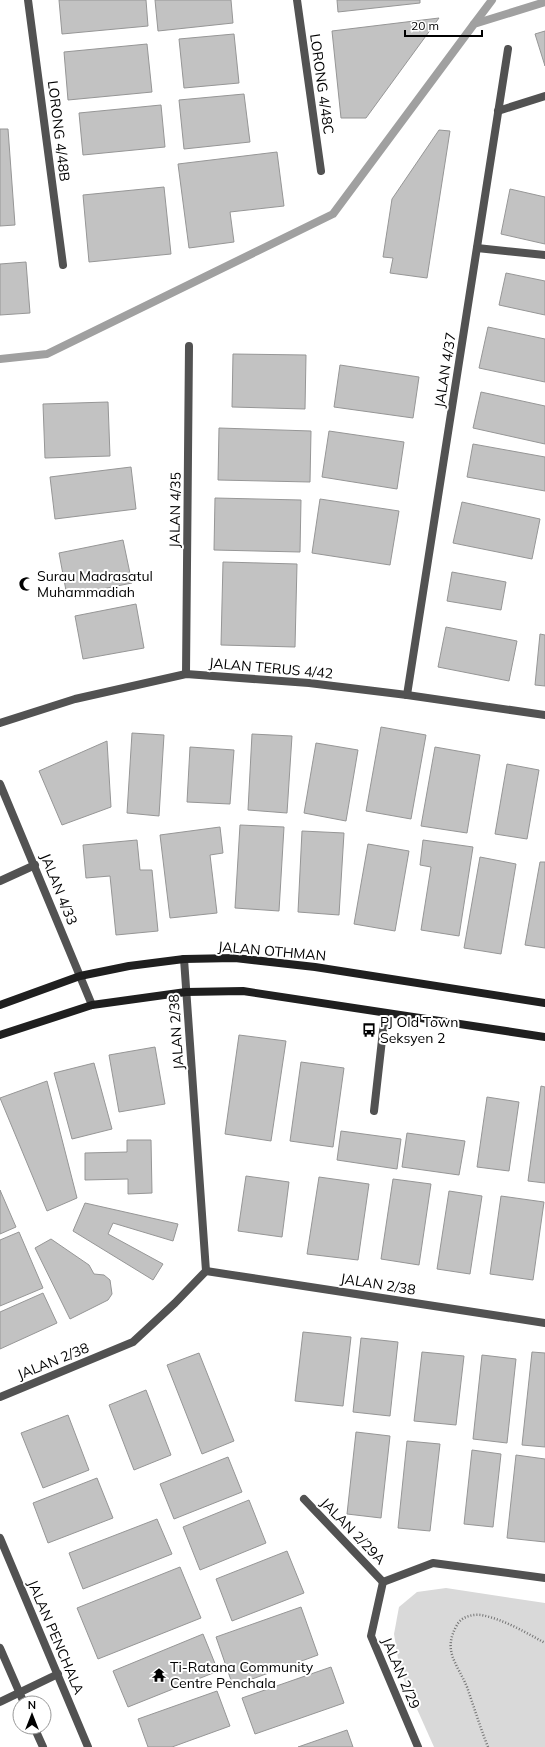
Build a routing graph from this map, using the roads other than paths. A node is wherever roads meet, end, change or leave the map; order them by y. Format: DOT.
graph roads {
  1 [pos="28,0"];
  2 [pos="297,0"];
  3 [pos="508,49"];
  4 [pos="545,96"];
  5 [pos="498,111"];
  6 [pos="321,171"];
  7 [pos="477,248"];
  8 [pos="545,255"];
  9 [pos="63,265"];
  10 [pos="189,346"];
  11 [pos="186,674"];
  12 [pos="407,694"];
  13 [pos="545,716"];
  14 [pos="0,723"];
  15 [pos="0,784"];
  16 [pos="35,865"];
  17 [pos="0,881"];
  18 [pos="184,959"];
  19 [pos="80,976"];
  20 [pos="186,992"];
  21 [pos="545,1003"];
  22 [pos="0,1005"];
  23 [pos="92,1005"];
  24 [pos="385,1013"];
  25 [pos="0,1035"];
  26 [pos="545,1037"];
  27 [pos="374,1111"];
  28 [pos="206,1271"];
  29 [pos="545,1323"];
  30 [pos="0,1397"];
  31 [pos="304,1499"];
  32 [pos="0,1538"];
  33 [pos="545,1578"];
  34 [pos="383,1582"];
  35 [pos="0,1648"];
  36 [pos="58,1674"];
  37 [pos="19,1693"];
  38 [pos="0,1702"];
  39 [pos="38,1735"];
  40 [pos="43,1747"];
  41 [pos="88,1747"];
  42 [pos="418,1747"];
  1 -- 9 [label="street, LORONG 4/48B"];
  2 -- 6 [label="street, LORONG 4/48C"];
  3 -- 5 [label="street, JALAN 4/37"];
  4 -- 5 [label="street"];
  5 -- 7 [label="street, JALAN 4/37"];
  7 -- 8 [label="street"];
  7 -- 12 [label="street, JALAN 4/37"];
  10 -- 11 [label="street, JALAN 4/35"];
  11 -- 12 [label="street, JALAN TERUS 4/42"];
  11 -- 14 [label="street, JALAN TERUS 4/42"];
  12 -- 13 [label="street, JALAN TERUS 4/42"];
  15 -- 16 [label="street, JALAN 4/33"];
  16 -- 17 [label="street"];
  16 -- 19 [label="street, JALAN 4/33"];
  18 -- 19 [label="main road, JALAN OTHMAN"];
  18 -- 20 [label="street, JALAN 2/38"];
  18 -- 21 [label="main road, JALAN OTHMAN"];
  19 -- 22 [label="main road, JALAN OTHMAN"];
  19 -- 23 [label="street, JALAN 4/33"];
  20 -- 23 [label="main road"];
  20 -- 24 [label="main road"];
  20 -- 28 [label="street, JALAN 2/38"];
  23 -- 25 [label="main road"];
  24 -- 26 [label="main road"];
  24 -- 27 [label="street"];
  28 -- 29 [label="street, JALAN 2/38"];
  28 -- 30 [label="street, JALAN 2/38"];
  31 -- 34 [label="street, JALAN 2/29A"];
  32 -- 36 [label="street, JALAN PENCHALA"];
  33 -- 34 [label="street"];
  34 -- 42 [label="street, JALAN 2/29"];
  35 -- 37 [label="street"];
  36 -- 37 [label="street"];
  36 -- 41 [label="street, JALAN PENCHALA"];
  37 -- 38 [label="street"];
  39 -- 40 [label="street"];
}
